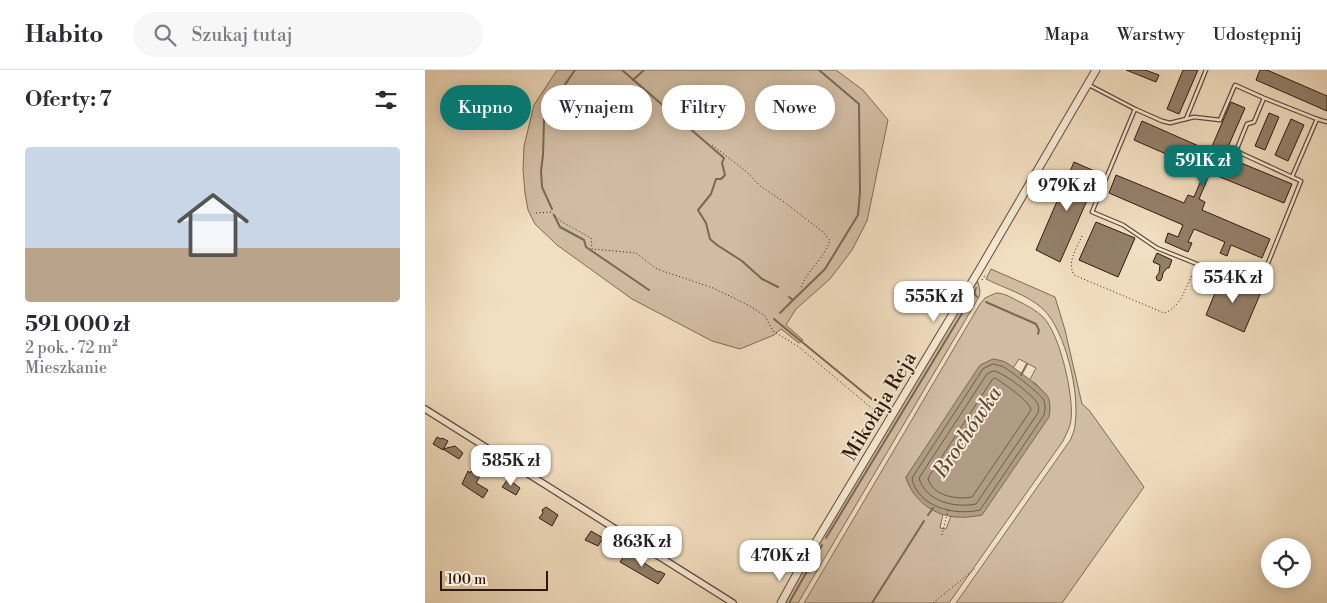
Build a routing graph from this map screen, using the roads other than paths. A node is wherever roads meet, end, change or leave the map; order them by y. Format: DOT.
graph roads {
  1 [pos="1096,70"];
  2 [pos="1206,70"];
  3 [pos="1088,85"];
  4 [pos="1264,98"];
  5 [pos="1135,109"];
  6 [pos="1186,119"];
  7 [pos="1317,119"];
  8 [pos="1327,122"];
  9 [pos="1292,177"];
  10 [pos="425,409"];
  11 [pos="733,603"];
  12 [pos="781,603"];
  1 -- 3 [label="street, Mikołaja Reja"];
  2 -- 6 [label="lane"];
  3 -- 5 [label="lane"];
  3 -- 12 [label="street, Mikołaja Reja"];
  4 -- 6 [label="lane"];
  4 -- 7 [label="lane"];
  4 -- 9 [label="lane"];
  5 -- 6 [label="lane"];
  5 -- 9 [label="lane"];
  7 -- 8 [label="lane"];
  7 -- 9 [label="lane"];
  10 -- 11 [label="street"];
}
